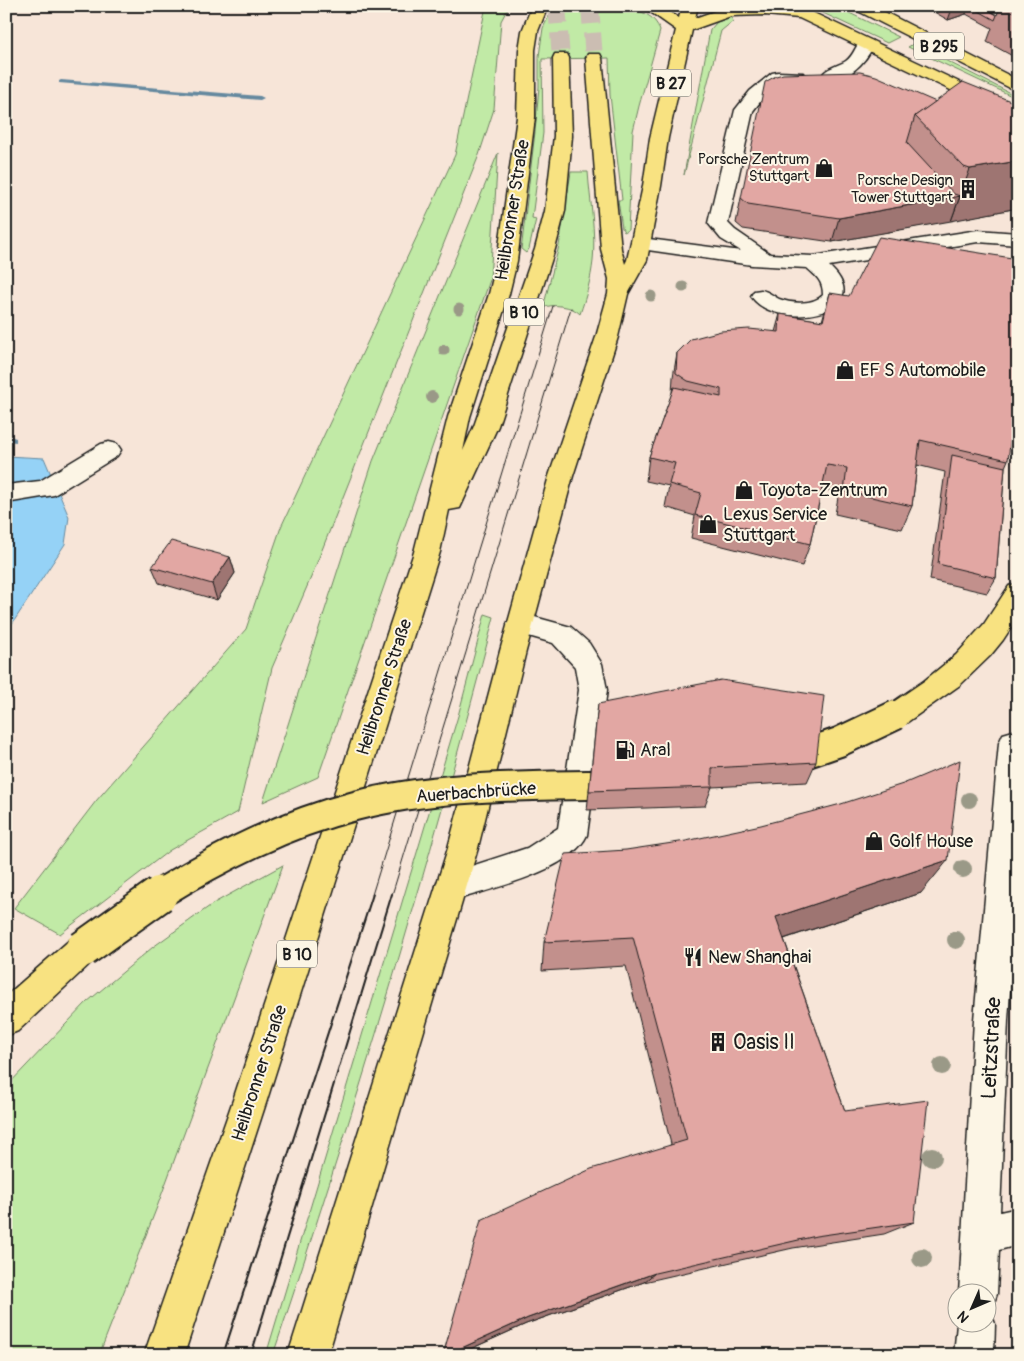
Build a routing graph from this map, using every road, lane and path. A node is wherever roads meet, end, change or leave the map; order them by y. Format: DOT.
graph roads {
  1 [pos="650,6"];
  2 [pos="690,6"];
  3 [pos="704,6"];
  4 [pos="786,6"];
  5 [pos="860,6"];
  6 [pos="543,8"];
  7 [pos="802,14"];
  8 [pos="684,28"];
  9 [pos="922,38"];
  10 [pos="866,44"];
  11 [pos="889,55"];
  12 [pos="561,58"];
  13 [pos="594,58"];
  14 [pos="829,76"];
  15 [pos="846,84"];
  16 [pos="1018,87"];
  17 [pos="1018,117"];
  18 [pos="1018,239"];
  19 [pos="641,244"];
  20 [pos="765,260"];
  21 [pos="813,262"];
  22 [pos="618,294"];
  23 [pos="761,296"];
  24 [pos="109,450"];
  25 [pos="6,494"];
  26 [pos="427,552"];
  27 [pos="1018,593"];
  28 [pos="520,624"];
  29 [pos="1013,743"];
  30 [pos="754,769"];
  31 [pos="650,784"];
  32 [pos="452,886"];
  33 [pos="6,1019"];
  34 [pos="1018,1226"];
  35 [pos="982,1236"];
  36 [pos="979,1284"];
  37 [pos="975,1334"];
  38 [pos="164,1355"];
  39 [pos="308,1355"];
  40 [pos="974,1355"];
  1 -- 8 [label="main road"];
  2 -- 8 [label="main road, B 27"];
  3 -- 8 [label="main road"];
  4 -- 7 [label="main road, B 295"];
  5 -- 9 [label="main road, B 295"];
  6 -- 26 [label="main road, Heilbronner Straße"];
  7 -- 8 [label="main road"];
  7 -- 10 [label="main road, B 295"];
  8 -- 19 [label="main road, B 27"];
  9 -- 11 [label="main road"];
  9 -- 16 [label="main road, B 295"];
  10 -- 11 [label="main road, B 295"];
  10 -- 14 [label="street"];
  11 -- 17 [label="main road, B 295"];
  12 -- 26 [label="main road, B 10"];
  13 -- 22 [label="main road"];
  14 -- 15 [label="street"];
  14 -- 20 [label="street"];
  18 -- 21 [label="street"];
  19 -- 20 [label="street"];
  19 -- 22 [label="main road, B 27"];
  20 -- 21 [label="street"];
  21 -- 23 [label="street"];
  22 -- 28 [label="main road"];
  24 -- 25 [label="street"];
  26 -- 38 [label="main road, Heilbronner Straße / B 10"];
  27 -- 30 [label="main road, bridge"];
  28 -- 32 [label="main road"];
  28 -- 32 [label="street"];
  29 -- 35 [label="street, Leitzstraße"];
  31 -- 33 [label="main road, Auerbachbrücke, bridge"];
  32 -- 39 [label="main road"];
  34 -- 35 [label="street"];
  35 -- 36 [label="street, Leitzstraße"];
  37 -- 40 [label="street"];
}
